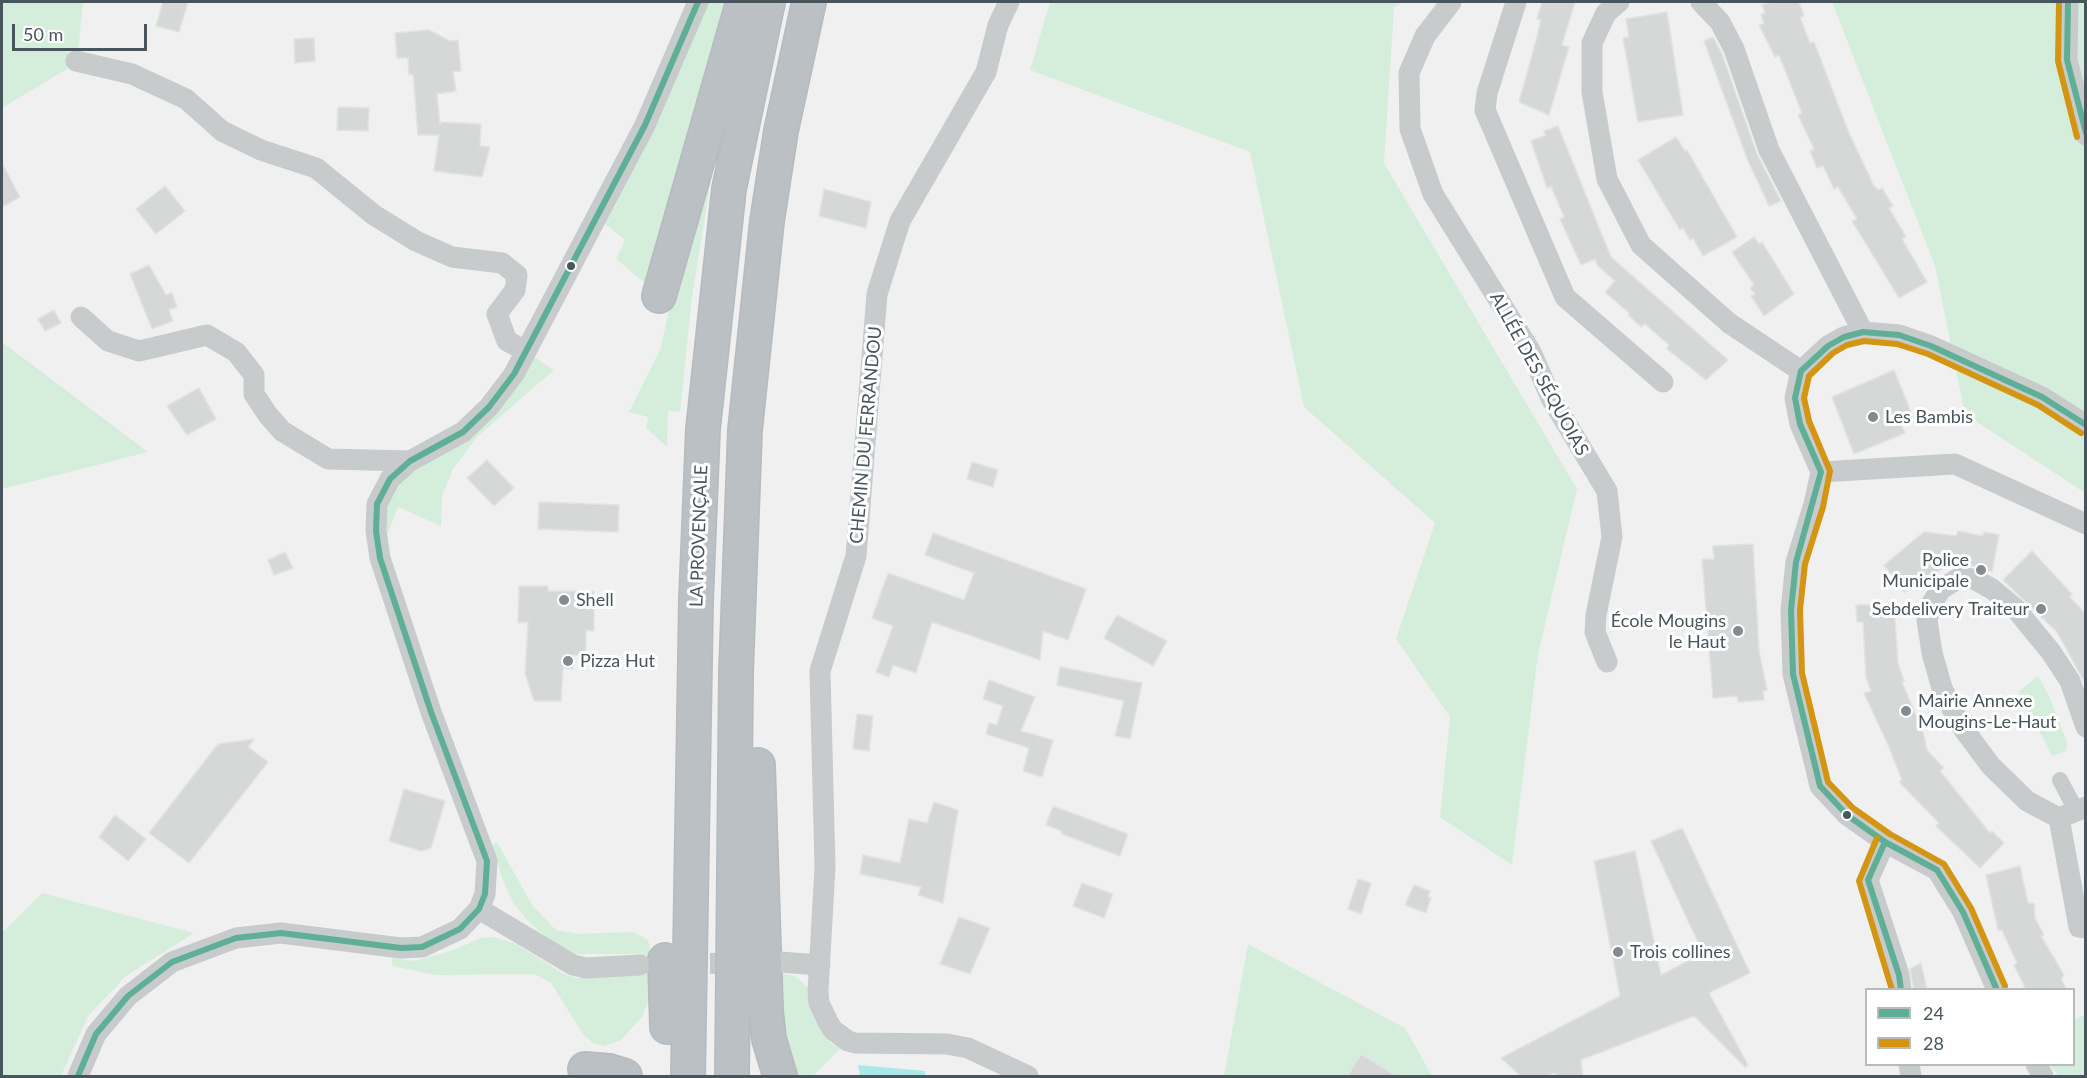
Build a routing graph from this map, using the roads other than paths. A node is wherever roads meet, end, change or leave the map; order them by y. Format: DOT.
graph roads {
  1 [pos="698,2"];
  2 [pos="743,2"];
  3 [pos="768,2"];
  4 [pos="810,2"];
  5 [pos="1009,2"];
  6 [pos="1451,2"];
  7 [pos="1516,2"];
  8 [pos="1619,2"];
  9 [pos="1701,2"];
  10 [pos="2068,2"];
  11 [pos="76,62"];
  12 [pos="2085,135"];
  13 [pos="659,296"];
  14 [pos="81,317"];
  15 [pos="1863,332"];
  16 [pos="526,351"];
  17 [pos="1801,371"];
  18 [pos="1663,382"];
  19 [pos="2085,425"];
  20 [pos="410,461"];
  21 [pos="1821,472"];
  22 [pos="2085,524"];
  23 [pos="740,527"];
  24 [pos="1607,662"];
  25 [pos="2085,727"];
  26 [pos="2060,780"];
  27 [pos="2074,812"];
  28 [pos="1885,842"];
  29 [pos="479,909"];
  30 [pos="2085,928"];
  31 [pos="653,962"];
  32 [pos="780,962"];
  33 [pos="820,965"];
  34 [pos="1901,988"];
  35 [pos="1996,988"];
  36 [pos="585,1069"];
  37 [pos="78,1077"];
  38 [pos="625,1077"];
  39 [pos="665,1077"];
  40 [pos="688,1077"];
  41 [pos="732,1077"];
  42 [pos="780,1077"];
  43 [pos="1028,1077"];
  1 -- 16 [label="street"];
  2 -- 13 [label="highway"];
  3 -- 40 [label="highway, LA PROVENÇALE"];
  4 -- 23 [label="highway"];
  5 -- 33 [label="street, CHEMIN DU FERRANDOU"];
  6 -- 24 [label="street, ALLÉE DES SÉQUOIAS"];
  7 -- 18 [label="street"];
  8 -- 17 [label="street"];
  9 -- 15 [label="street"];
  10 -- 12 [label="street"];
  11 -- 16 [label="street"];
  14 -- 20 [label="street"];
  15 -- 17 [label="street"];
  15 -- 19 [label="street"];
  16 -- 20 [label="street"];
  17 -- 21 [label="street"];
  20 -- 29 [label="street"];
  21 -- 22 [label="street"];
  21 -- 28 [label="street"];
  23 -- 41 [label="highway"];
  23 -- 42 [label="highway"];
  25 -- 27 [label="street"];
  26 -- 27 [label="street"];
  27 -- 30 [label="street"];
  28 -- 34 [label="street"];
  28 -- 35 [label="street"];
  29 -- 31 [label="street"];
  29 -- 37 [label="street"];
  31 -- 39 [label="highway"];
  32 -- 33 [label="street"];
  33 -- 43 [label="street, CHEMIN DU FERRANDOU"];
  36 -- 38 [label="highway"];
}
